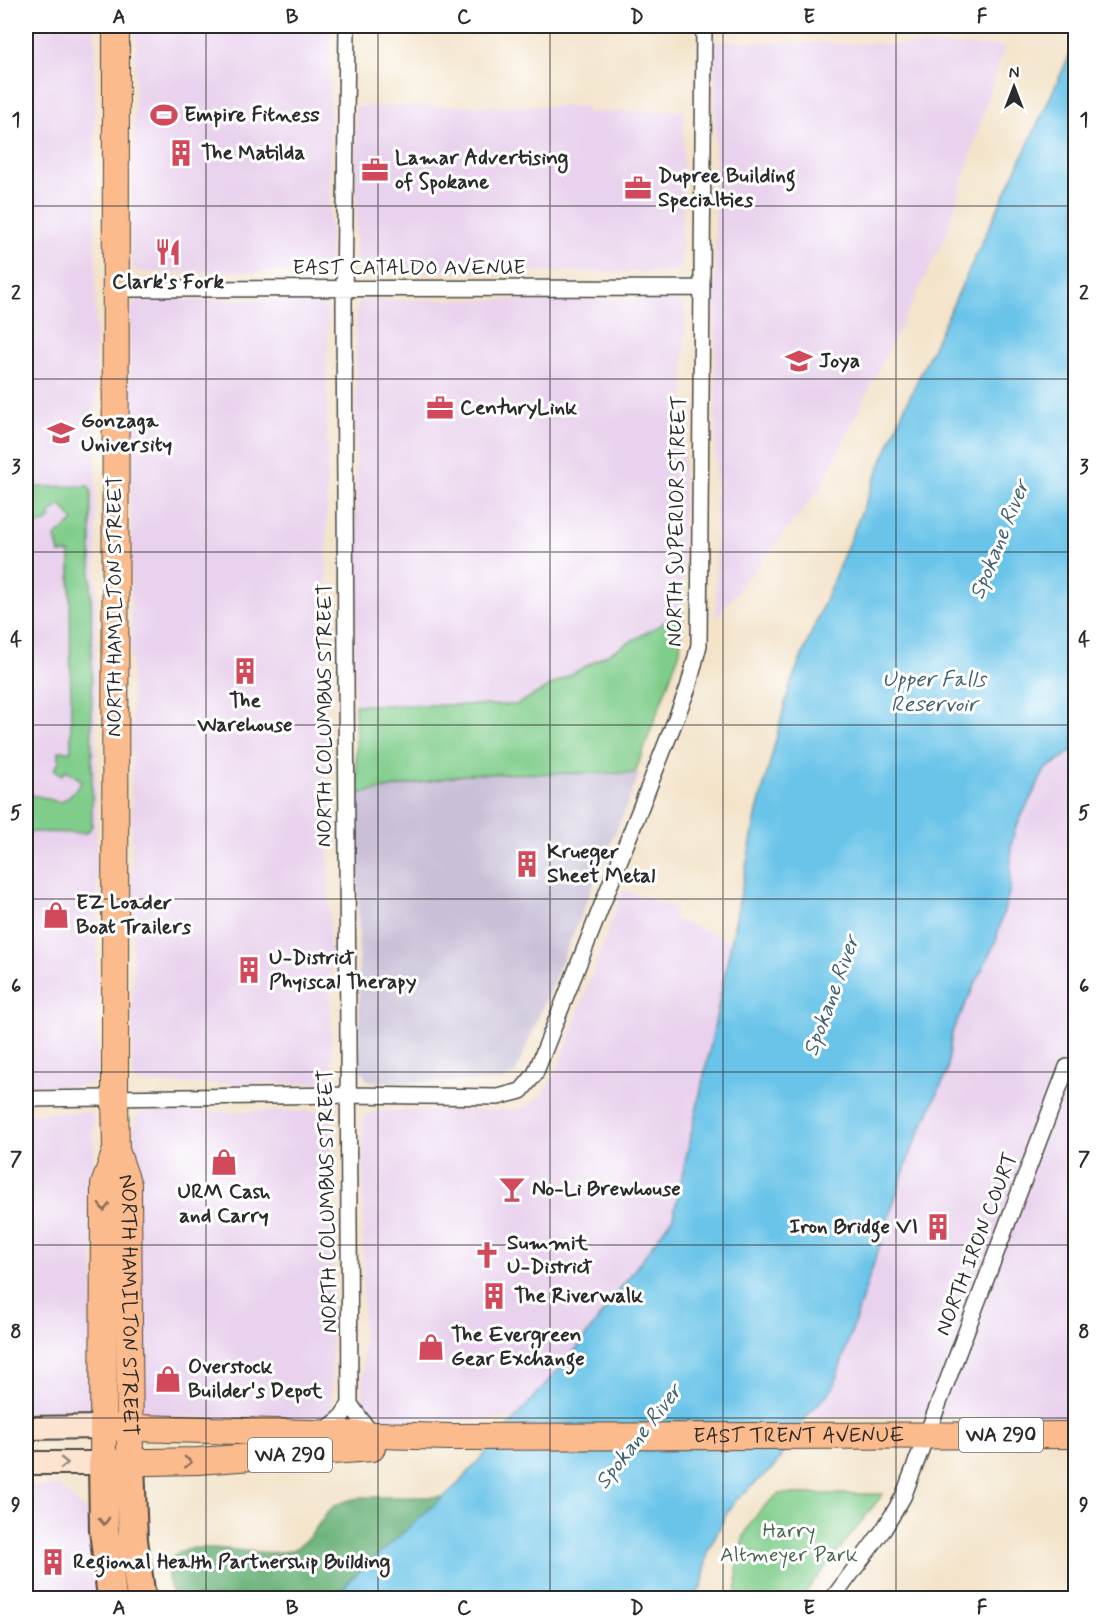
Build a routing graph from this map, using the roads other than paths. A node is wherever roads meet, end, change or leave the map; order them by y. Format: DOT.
graph roads {
  1 [pos="116,26"];
  2 [pos="347,26"];
  3 [pos="704,26"];
  4 [pos="702,288"];
  5 [pos="115,289"];
  6 [pos="344,290"];
  7 [pos="1067,1067"];
  8 [pos="348,1095"];
  9 [pos="115,1097"];
  10 [pos="26,1098"];
  11 [pos="116,1150"];
  12 [pos="350,1404"];
  13 [pos="103,1427"];
  14 [pos="129,1427"];
  15 [pos="26,1428"];
  16 [pos="320,1433"];
  17 [pos="372,1435"];
  18 [pos="1076,1435"];
  19 [pos="927,1436"];
  20 [pos="456,1437"];
  21 [pos="26,1462"];
  22 [pos="116,1463"];
  23 [pos="112,1599"];
  24 [pos="141,1599"];
  25 [pos="833,1599"];
  1 -- 5 [label="main road, NORTH HAMILTON STREET"];
  2 -- 6 [label="street, NORTH COLUMBUS STREET"];
  3 -- 4 [label="street, NORTH SUPERIOR STREET"];
  4 -- 6 [label="street, EAST CATALDO AVENUE"];
  4 -- 8 [label="street, NORTH SUPERIOR STREET"];
  5 -- 6 [label="street, EAST CATALDO AVENUE"];
  5 -- 9 [label="main road, NORTH HAMILTON STREET"];
  6 -- 8 [label="street, NORTH COLUMBUS STREET"];
  7 -- 19 [label="street, NORTH IRON COURT"];
  8 -- 9 [label="street"];
  8 -- 12 [label="street, NORTH COLUMBUS STREET"];
  9 -- 10 [label="street"];
  9 -- 11 [label="main road, NORTH HAMILTON STREET"];
  11 -- 13 [label="main road, NORTH HAMILTON STREET, one-way"];
  11 -- 14 [label="main road, NORTH HAMILTON STREET"];
  12 -- 16 [label="street"];
  12 -- 17 [label="street"];
  13 -- 14 [label="main road, EAST TRENT AVENUE / WA 290"];
  13 -- 15 [label="main road"];
  13 -- 22 [label="main road, NORTH HAMILTON STREET"];
  14 -- 16 [label="main road, EAST TRENT AVENUE / WA 290"];
  14 -- 22 [label="main road, NORTH HAMILTON STREET"];
  16 -- 17 [label="main road, EAST TRENT AVENUE / WA 290"];
  17 -- 20 [label="main road, EAST TRENT AVENUE / WA 290"];
  18 -- 19 [label="main road, EAST TRENT AVENUE / WA 290"];
  19 -- 20 [label="main road, EAST TRENT AVENUE / WA 290"];
  19 -- 25 [label="street, NORTH IRON COURT"];
  22 -- 20 [label="main road, EAST TRENT AVENUE / WA 290, one-way"];
  21 -- 22 [label="main road, one-way"];
  22 -- 23 [label="highway, one-way"];
  22 -- 24 [label="highway"];
}
